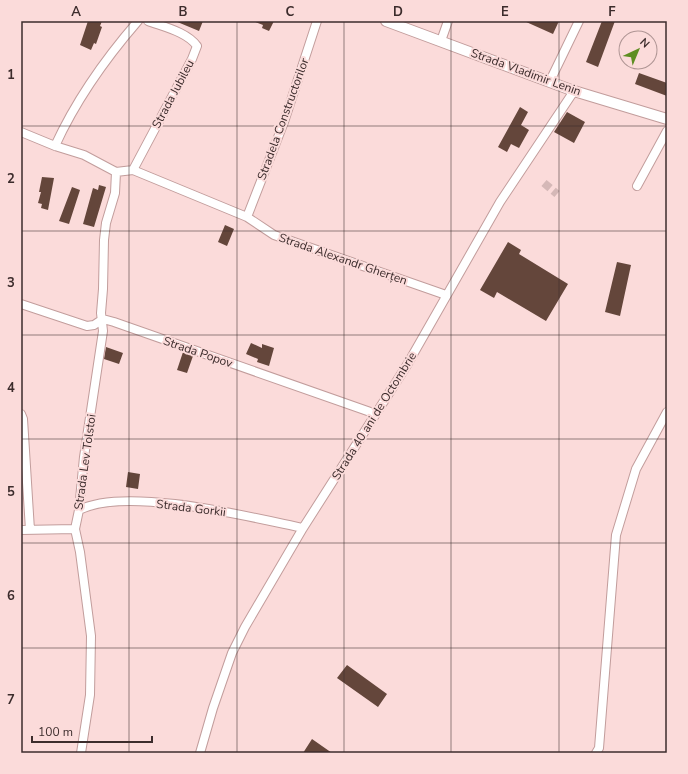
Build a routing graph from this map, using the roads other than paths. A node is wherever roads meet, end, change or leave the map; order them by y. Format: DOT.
graph roads {
  1 [pos="138,21"];
  2 [pos="148,21"];
  3 [pos="317,21"];
  4 [pos="386,21"];
  5 [pos="448,21"];
  6 [pos="579,21"];
  7 [pos="441,40"];
  8 [pos="550,81"];
  9 [pos="574,91"];
  10 [pos="667,119"];
  11 [pos="667,131"];
  12 [pos="21,132"];
  13 [pos="55,146"];
  14 [pos="133,170"];
  15 [pos="116,172"];
  16 [pos="637,186"];
  17 [pos="247,217"];
  18 [pos="446,295"];
  19 [pos="21,304"];
  20 [pos="103,319"];
  21 [pos="667,412"];
  22 [pos="21,414"];
  23 [pos="376,414"];
  24 [pos="79,510"];
  25 [pos="303,528"];
  26 [pos="21,530"];
  27 [pos="30,530"];
  28 [pos="75,530"];
  29 [pos="81,753"];
  30 [pos="200,753"];
  31 [pos="596,753"];
  1 -- 13 [label="street"];
  2 -- 14 [label="street, Strada Jubileu"];
  3 -- 17 [label="street, Stradela Constructorilor"];
  4 -- 7 [label="main road, Strada Vladimir Lenin"];
  5 -- 7 [label="street"];
  6 -- 8 [label="street"];
  7 -- 8 [label="main road, Strada Vladimir Lenin"];
  8 -- 9 [label="main road, Strada Vladimir Lenin"];
  9 -- 10 [label="main road, Strada Vladimir Lenin"];
  9 -- 18 [label="street, Strada 40 ani de Octombrie"];
  11 -- 16 [label="street"];
  12 -- 13 [label="street"];
  13 -- 15 [label="street"];
  14 -- 15 [label="street, Strada Alexandr Gherțen"];
  14 -- 17 [label="street, Strada Alexandr Gherțen"];
  15 -- 20 [label="street, Strada Lev Tolstoi"];
  17 -- 18 [label="street, Strada Alexandr Gherțen"];
  18 -- 23 [label="street, Strada 40 ani de Octombrie"];
  19 -- 20 [label="street"];
  20 -- 23 [label="street, Strada Popov"];
  20 -- 24 [label="street, Strada Lev Tolstoi"];
  21 -- 31 [label="street"];
  22 -- 27 [label="street"];
  23 -- 25 [label="street, Strada 40 ani de Octombrie"];
  24 -- 25 [label="street, Strada Gorkii"];
  24 -- 28 [label="street, Strada Lev Tolstoi"];
  25 -- 30 [label="street, Strada 40 ani de Octombrie"];
  26 -- 27 [label="street"];
  27 -- 28 [label="street"];
  28 -- 29 [label="street, Strada Lev Tolstoi"];
}
